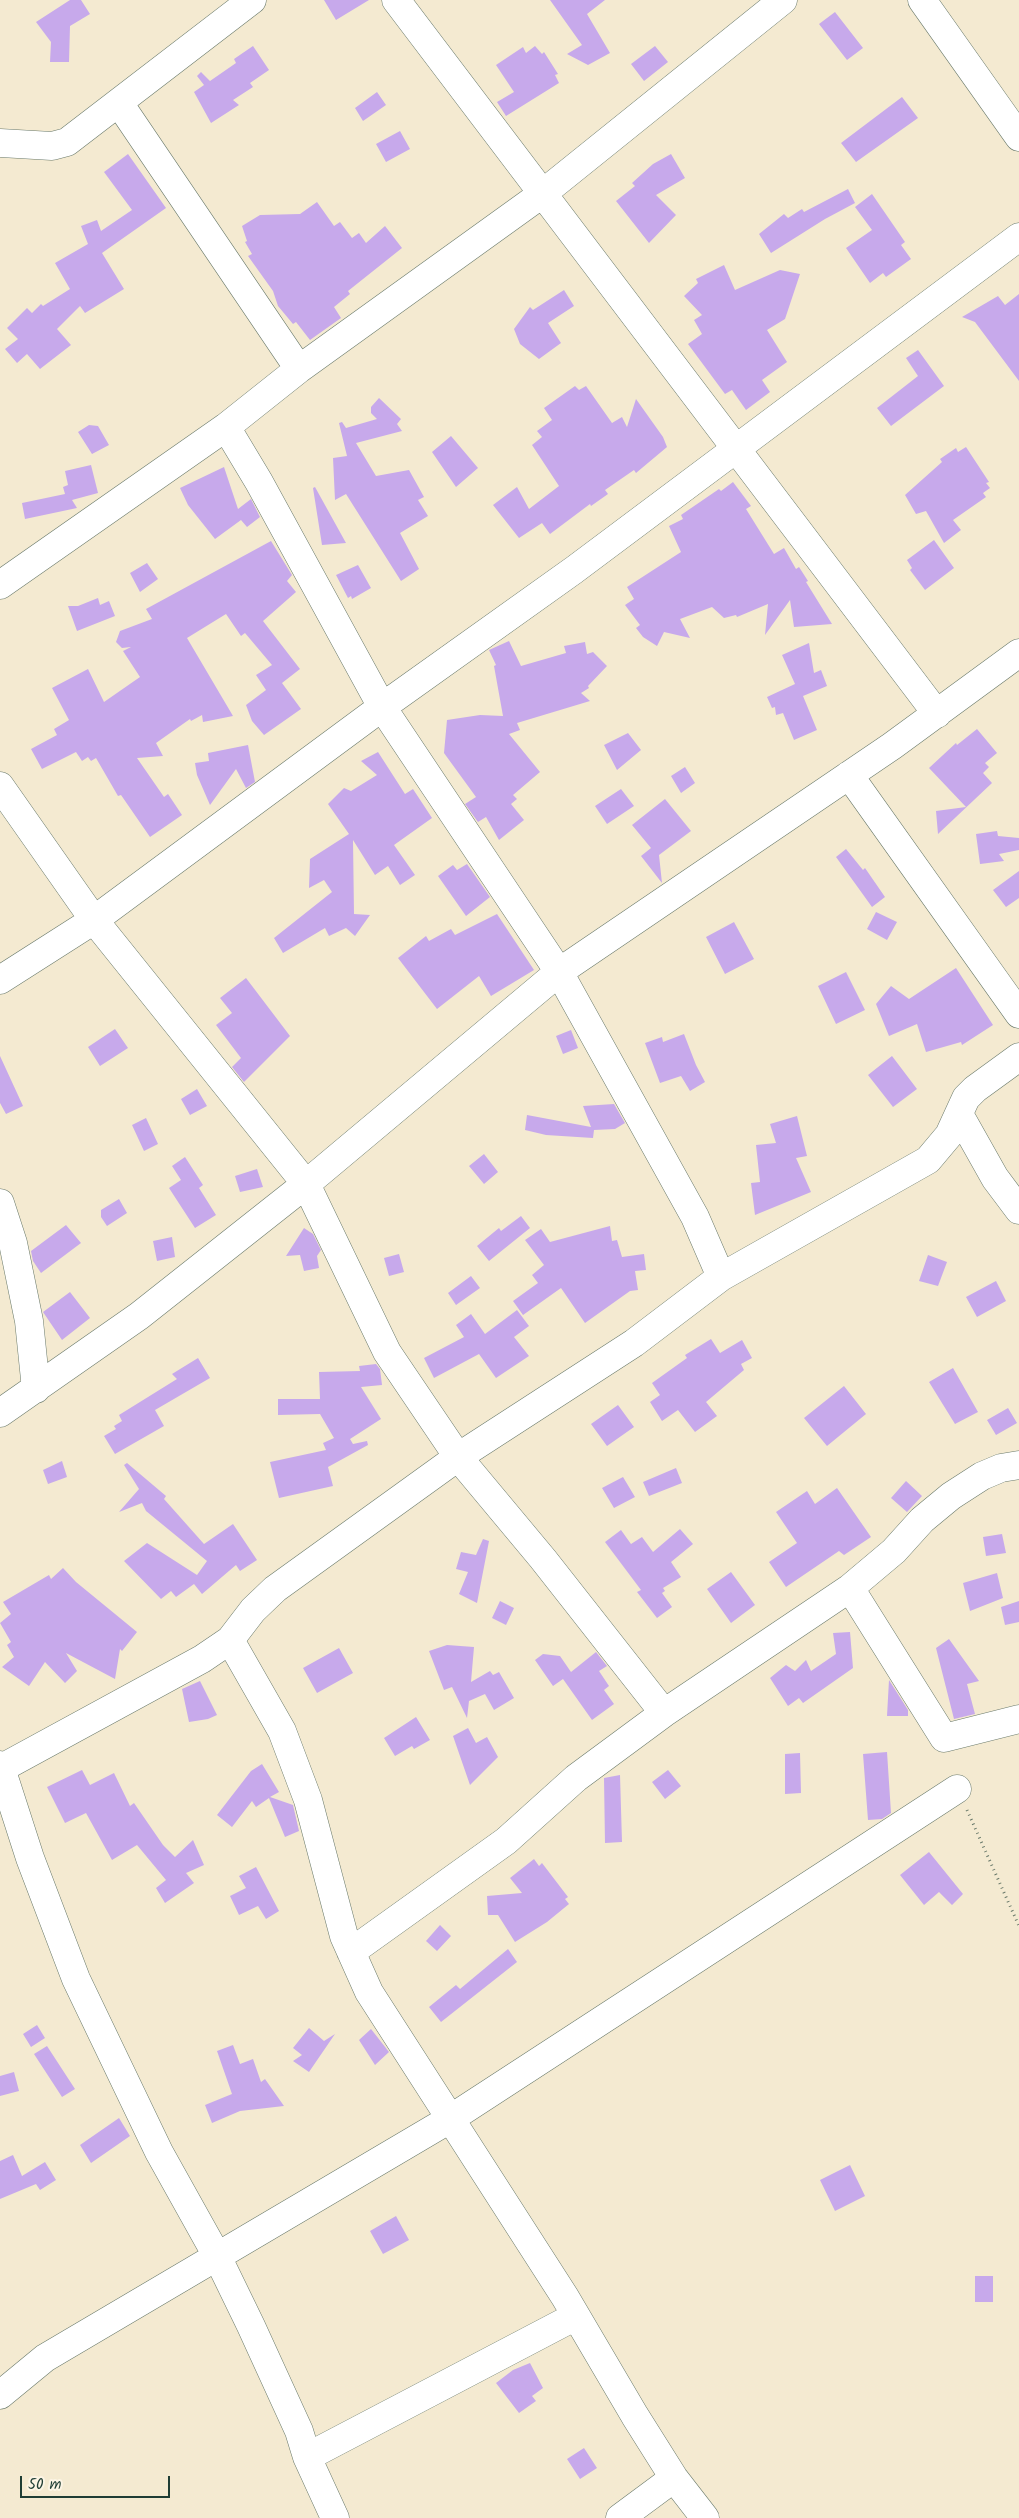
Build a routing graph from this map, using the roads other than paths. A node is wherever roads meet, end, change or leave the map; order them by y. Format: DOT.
graph roads {
  1 [pos="252,0"];
  2 [pos="396,0"];
  3 [pos="783,0"];
  4 [pos="922,0"];
  5 [pos="119,103"];
  6 [pos="1019,137"];
  7 [pos="0,143"];
  8 [pos="542,194"];
  9 [pos="1019,237"];
  10 [pos="299,369"];
  11 [pos="226,427"];
  12 [pos="736,449"];
  13 [pos="0,585"];
  14 [pos="1019,652"];
  15 [pos="382,707"];
  16 [pos="937,714"];
  17 [pos="849,775"];
  18 [pos="0,786"];
  19 [pos="94,920"];
  20 [pos="559,972"];
  21 [pos="0,980"];
  22 [pos="1019,1014"];
  23 [pos="1019,1057"];
  24 [pos="959,1114"];
  25 [pos="306,1184"];
  26 [pos="0,1203"];
  27 [pos="1019,1210"];
  28 [pos="721,1278"];
  29 [pos="36,1389"];
  30 [pos="0,1413"];
  31 [pos="458,1457"];
  32 [pos="1019,1465"];
  33 [pos="850,1588"];
  34 [pos="230,1640"];
  35 [pos="664,1713"];
  36 [pos="1019,1719"];
  37 [pos="0,1768"];
  38 [pos="957,1789"];
  39 [pos="351,1952"];
  40 [pos="450,2118"];
  41 [pos="217,2256"];
  42 [pos="576,2316"];
  43 [pos="0,2395"];
  44 [pos="307,2457"];
  45 [pos="674,2478"];
  46 [pos="334,2518"];
  47 [pos="620,2518"];
  48 [pos="705,2518"];
  1 -- 5 [label="street"];
  2 -- 8 [label="street"];
  3 -- 8 [label="street"];
  4 -- 6 [label="street"];
  5 -- 7 [label="street"];
  5 -- 10 [label="street"];
  8 -- 10 [label="street"];
  8 -- 12 [label="street"];
  9 -- 12 [label="street"];
  10 -- 11 [label="street"];
  11 -- 13 [label="street"];
  11 -- 15 [label="street"];
  12 -- 15 [label="street"];
  12 -- 16 [label="street"];
  14 -- 16 [label="street"];
  15 -- 19 [label="street"];
  15 -- 20 [label="street"];
  16 -- 17 [label="street"];
  17 -- 20 [label="street"];
  17 -- 22 [label="street"];
  18 -- 19 [label="street"];
  19 -- 21 [label="street"];
  19 -- 25 [label="street"];
  20 -- 25 [label="street"];
  20 -- 28 [label="street"];
  23 -- 24 [label="street"];
  24 -- 27 [label="street"];
  24 -- 28 [label="street"];
  25 -- 29 [label="street"];
  25 -- 31 [label="street"];
  26 -- 29 [label="street"];
  28 -- 31 [label="street"];
  29 -- 30 [label="street"];
  31 -- 34 [label="street"];
  31 -- 35 [label="street"];
  32 -- 33 [label="street"];
  33 -- 35 [label="street"];
  33 -- 36 [label="street"];
  34 -- 37 [label="street"];
  34 -- 39 [label="street"];
  35 -- 39 [label="street"];
  37 -- 41 [label="street"];
  38 -- 40 [label="street"];
  39 -- 40 [label="street"];
  40 -- 41 [label="street"];
  40 -- 42 [label="street"];
  41 -- 43 [label="street"];
  41 -- 44 [label="street"];
  42 -- 44 [label="street"];
  42 -- 45 [label="street"];
  44 -- 46 [label="street"];
  45 -- 47 [label="street"];
  45 -- 48 [label="street"];
}
